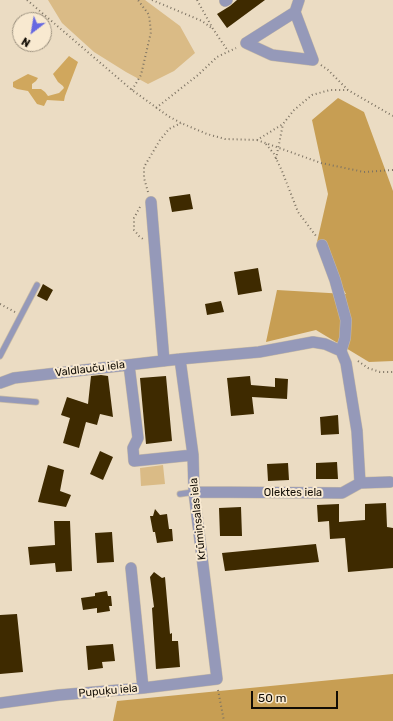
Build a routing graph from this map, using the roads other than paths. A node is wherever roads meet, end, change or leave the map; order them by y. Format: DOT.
graph roads {
  1 [pos="299,0"];
  2 [pos="295,12"];
  3 [pos="151,202"];
  4 [pos="322,245"];
  5 [pos="37,285"];
  6 [pos="341,351"];
  7 [pos="0,356"];
  8 [pos="180,359"];
  9 [pos="164,361"];
  10 [pos="129,365"];
  11 [pos="0,383"];
  12 [pos="0,399"];
  13 [pos="36,402"];
  14 [pos="193,455"];
  15 [pos="390,482"];
  16 [pos="360,483"];
  17 [pos="194,492"];
  18 [pos="180,494"];
  19 [pos="131,568"];
  20 [pos="217,679"];
  21 [pos="143,688"];
  22 [pos="0,703"];
  1 -- 2 [label="street"];
  2 -- 2 [label="street"];
  3 -- 9 [label="street"];
  4 -- 6 [label="street"];
  5 -- 7 [label="lane"];
  6 -- 8 [label="street, Valdlauču iela"];
  6 -- 16 [label="street"];
  8 -- 9 [label="street, Valdlauču iela"];
  8 -- 14 [label="street, Krūmiņsalas iela"];
  9 -- 10 [label="street, Valdlauču iela"];
  10 -- 11 [label="street, Valdlauču iela"];
  10 -- 14 [label="street"];
  12 -- 13 [label="lane"];
  14 -- 17 [label="street, Krūmiņsalas iela"];
  15 -- 16 [label="street, Olektes iela"];
  16 -- 17 [label="street, Olektes iela"];
  17 -- 18 [label="lane"];
  17 -- 20 [label="street, Krūmiņsalas iela"];
  19 -- 21 [label="street"];
  20 -- 21 [label="street, Pupuķu iela"];
  21 -- 22 [label="street, Pupuķu iela"];
}
